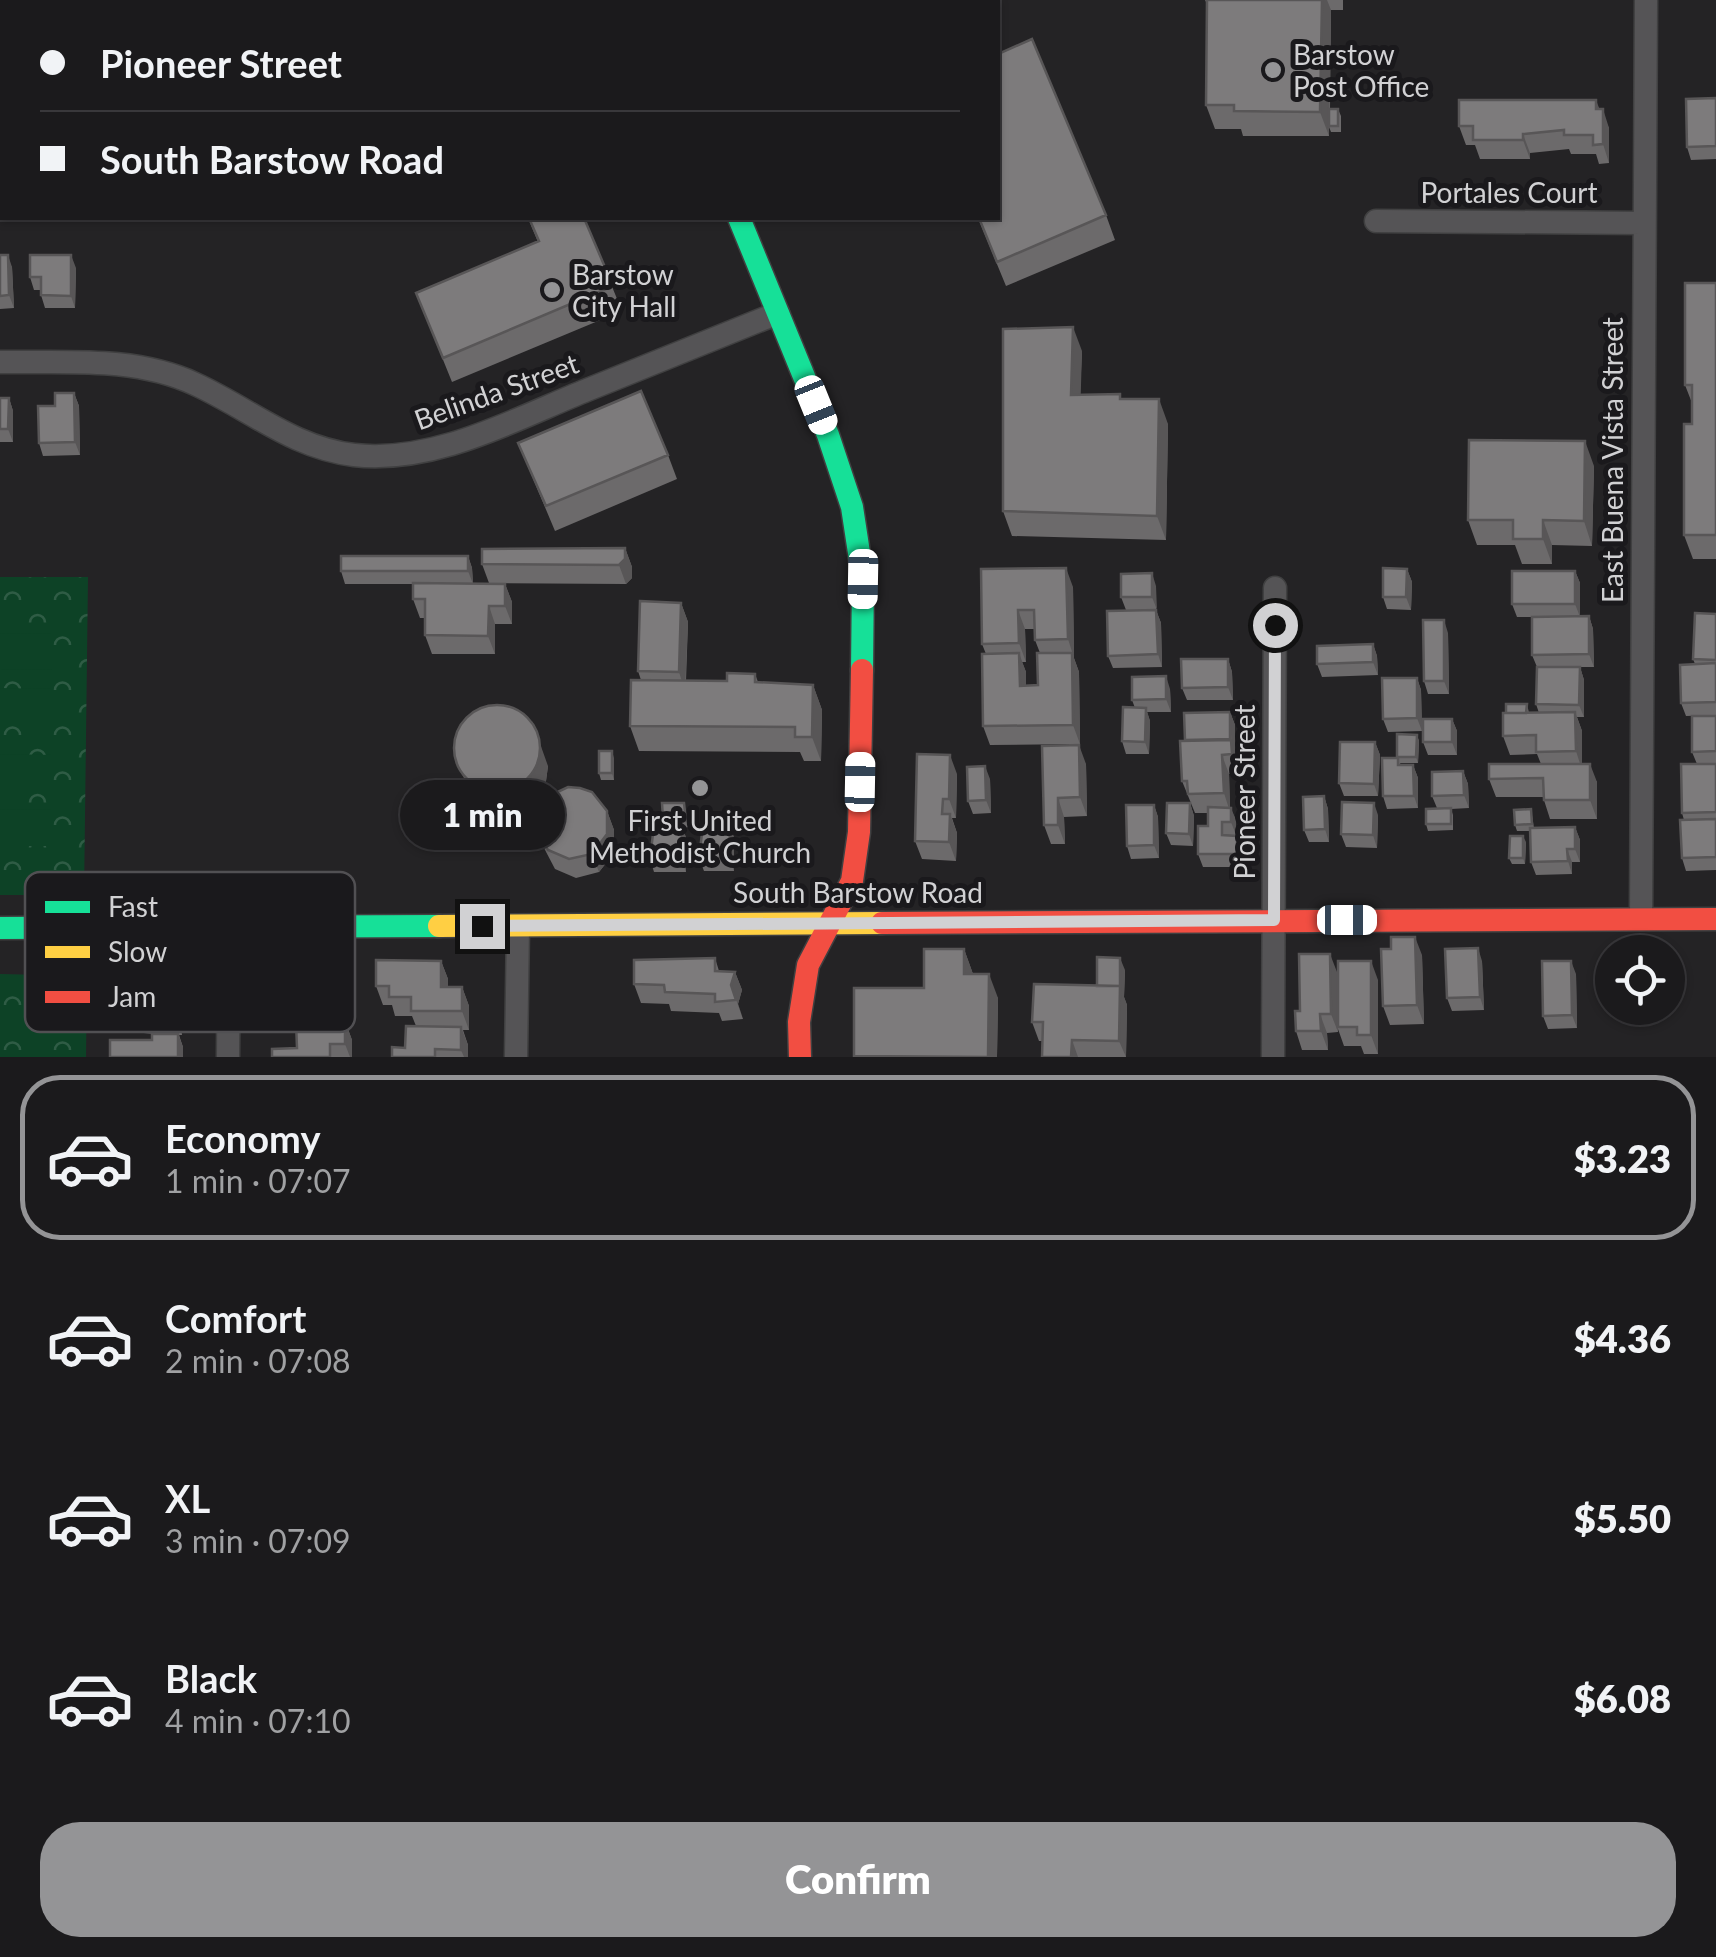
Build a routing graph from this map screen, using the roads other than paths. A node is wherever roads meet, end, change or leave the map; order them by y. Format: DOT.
graph roads {
  1 [pos="1646,0"];
  2 [pos="740,220"];
  3 [pos="1376,221"];
  4 [pos="1642,224"];
  5 [pos="778,313"];
  6 [pos="0,362"];
  7 [pos="1276,588"];
  8 [pos="1641,919"];
  9 [pos="1716,919"];
  10 [pos="1274,920"];
  11 [pos="830,922"];
  12 [pos="518,926"];
  13 [pos="355,927"];
  14 [pos="228,1032"];
  15 [pos="228,1057"];
  16 [pos="516,1057"];
  17 [pos="800,1057"];
  18 [pos="1274,1057"];
  1 -- 4 [label="street, East Buena Vista Street"];
  2 -- 5 [label="main road"];
  3 -- 4 [label="street, Portales Court"];
  4 -- 8 [label="street, East Buena Vista Street"];
  5 -- 6 [label="street, Belinda Street"];
  5 -- 11 [label="main road"];
  7 -- 10 [label="street, Pioneer Street"];
  8 -- 9 [label="main road, South Barstow Road"];
  8 -- 10 [label="main road, South Barstow Road"];
  10 -- 11 [label="main road, South Barstow Road"];
  10 -- 18 [label="street, Pioneer Street"];
  11 -- 12 [label="main road, South Barstow Road"];
  11 -- 17 [label="main road"];
  12 -- 13 [label="main road, South Barstow Road"];
  12 -- 16 [label="street"];
  14 -- 15 [label="street"];
}
